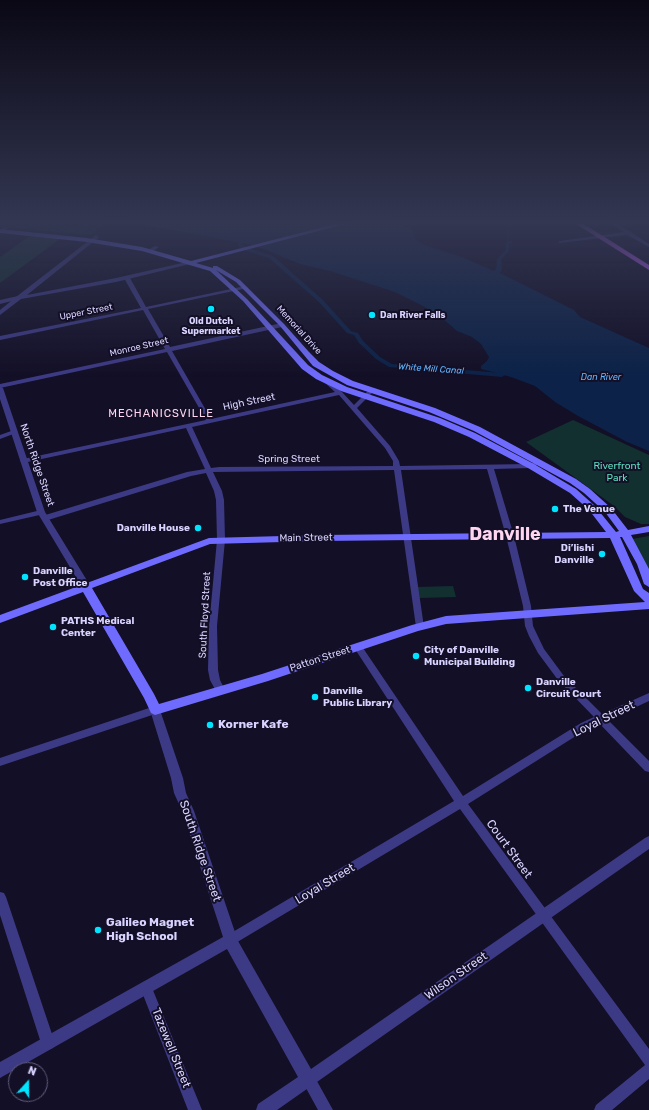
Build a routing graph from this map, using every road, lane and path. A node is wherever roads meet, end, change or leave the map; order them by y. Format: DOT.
graph roads {
  1 [pos="49,274"];
  2 [pos="139,274"];
  3 [pos="217,274"];
  4 [pos="227,274"];
  5 [pos="127,278"];
  6 [pos="246,288"];
  7 [pos="236,290"];
  8 [pos="18,298"];
  9 [pos="0,302"];
  10 [pos="146,309"];
  11 [pos="0,313"];
  12 [pos="282,325"];
  13 [pos="271,328"];
  14 [pos="0,338"];
  15 [pos="169,350"];
  16 [pos="327,382"];
  17 [pos="0,387"];
  18 [pos="372,390"];
  19 [pos="340,393"];
  20 [pos="367,397"];
  21 [pos="354,408"];
  22 [pos="448,416"];
  23 [pos="209,420"];
  24 [pos="437,420"];
  25 [pos="188,425"];
  26 [pos="14,432"];
  27 [pos="0,437"];
  28 [pos="23,461"];
  29 [pos="539,462"];
  30 [pos="531,466"];
  31 [pos="490,467"];
  32 [pos="397,468"];
  33 [pos="208,470"];
  34 [pos="43,515"];
  35 [pos="0,522"];
  36 [pos="649,529"];
  37 [pos="626,534"];
  38 [pos="614,535"];
  39 [pos="510,536"];
  40 [pos="408,537"];
  41 [pos="221,540"];
  42 [pos="649,584"];
  43 [pos="86,587"];
  44 [pos="649,599"];
  45 [pos="649,605"];
  46 [pos="527,614"];
  47 [pos="0,619"];
  48 [pos="420,626"];
  49 [pos="358,647"];
  50 [pos="220,690"];
  51 [pos="649,696"];
  52 [pos="155,710"];
  53 [pos="601,718"];
  54 [pos="0,762"];
  55 [pos="649,768"];
  56 [pos="461,803"];
  57 [pos="649,842"];
  58 [pos="0,897"];
  59 [pos="543,916"];
  60 [pos="230,940"];
  61 [pos="146,987"];
  62 [pos="48,1043"];
  63 [pos="649,1060"];
  64 [pos="0,1070"];
  65 [pos="649,1070"];
  66 [pos="308,1079"];
  67 [pos="195,1110"];
  68 [pos="264,1110"];
  69 [pos="326,1110"];
  70 [pos="601,1110"];
  1 -- 8 [label="street"];
  2 -- 5 [label="street"];
  3 -- 7 [label="main road, Memorial Drive"];
  4 -- 6 [label="main road, Memorial Drive"];
  5 -- 8 [label="street"];
  5 -- 10 [label="street"];
  6 -- 7 [label="street, Upper Street"];
  6 -- 12 [label="main road, Memorial Drive"];
  7 -- 10 [label="street, Upper Street"];
  7 -- 13 [label="main road, Memorial Drive"];
  8 -- 9 [label="street"];
  8 -- 11 [label="street"];
  10 -- 14 [label="street, Upper Street"];
  10 -- 15 [label="street"];
  12 -- 13 [label="street, Monroe Street"];
  12 -- 18 [label="main road, Memorial Drive"];
  13 -- 15 [label="street, Monroe Street"];
  13 -- 16 [label="main road, Memorial Drive"];
  15 -- 17 [label="street, Monroe Street"];
  15 -- 23 [label="street"];
  16 -- 19 [label="street"];
  16 -- 20 [label="main road, Memorial Drive"];
  17 -- 26 [label="street, North Ridge Street"];
  18 -- 20 [label="street"];
  18 -- 22 [label="main road, Memorial Drive"];
  19 -- 21 [label="street"];
  19 -- 23 [label="street, High Street"];
  20 -- 21 [label="street"];
  20 -- 24 [label="main road, Memorial Drive"];
  21 -- 32 [label="street"];
  22 -- 24 [label="street"];
  22 -- 29 [label="main road, Memorial Drive"];
  23 -- 25 [label="street, High Street"];
  24 -- 30 [label="main road, Memorial Drive"];
  25 -- 28 [label="street, High Street"];
  25 -- 33 [label="street, South Floyd Street"];
  26 -- 27 [label="street"];
  26 -- 28 [label="street, North Ridge Street"];
  28 -- 34 [label="street, North Ridge Street"];
  29 -- 30 [label="street, Spring Street"];
  29 -- 37 [label="main road, Memorial Drive"];
  30 -- 31 [label="street, Spring Street"];
  30 -- 38 [label="main road, Memorial Drive"];
  31 -- 32 [label="street, Spring Street"];
  31 -- 39 [label="street"];
  32 -- 33 [label="street, Spring Street"];
  32 -- 40 [label="street"];
  33 -- 34 [label="street, Spring Street"];
  33 -- 41 [label="street, South Floyd Street"];
  34 -- 35 [label="street, Spring Street"];
  34 -- 43 [label="street, North Ridge Street"];
  36 -- 37 [label="main road, Main Street"];
  37 -- 38 [label="main road, Main Street"];
  37 -- 42 [label="main road, Memorial Drive"];
  38 -- 39 [label="main road, Main Street"];
  38 -- 44 [label="main road, Memorial Drive"];
  39 -- 40 [label="main road, Main Street"];
  39 -- 46 [label="street"];
  40 -- 41 [label="main road, Main Street"];
  40 -- 48 [label="street"];
  41 -- 43 [label="main road, Main Street"];
  41 -- 50 [label="street, South Floyd Street"];
  43 -- 47 [label="main road, Main Street"];
  43 -- 52 [label="main road, South Ridge Street"];
  45 -- 46 [label="main road, Patton Street"];
  46 -- 48 [label="main road, Patton Street"];
  46 -- 53 [label="street"];
  48 -- 49 [label="main road, Patton Street"];
  49 -- 50 [label="main road, Patton Street"];
  49 -- 56 [label="street, Court Street"];
  50 -- 52 [label="main road, Patton Street"];
  51 -- 53 [label="street, Loyal Street"];
  52 -- 54 [label="street, Patton Street"];
  52 -- 60 [label="street, South Ridge Street"];
  53 -- 55 [label="street"];
  53 -- 56 [label="street, Loyal Street"];
  56 -- 59 [label="street, Court Street"];
  56 -- 60 [label="street, Loyal Street"];
  57 -- 59 [label="street, Wilson Street"];
  58 -- 62 [label="street"];
  59 -- 63 [label="street, Court Street"];
  59 -- 66 [label="street, Wilson Street"];
  60 -- 61 [label="street, Loyal Street"];
  60 -- 66 [label="street, South Ridge Street"];
  61 -- 62 [label="street, Loyal Street"];
  61 -- 67 [label="street, Tazewell Street"];
  62 -- 64 [label="street, Loyal Street"];
  65 -- 70 [label="street"];
  66 -- 68 [label="street, Wilson Street"];
  66 -- 69 [label="street, South Ridge Street"];
}
